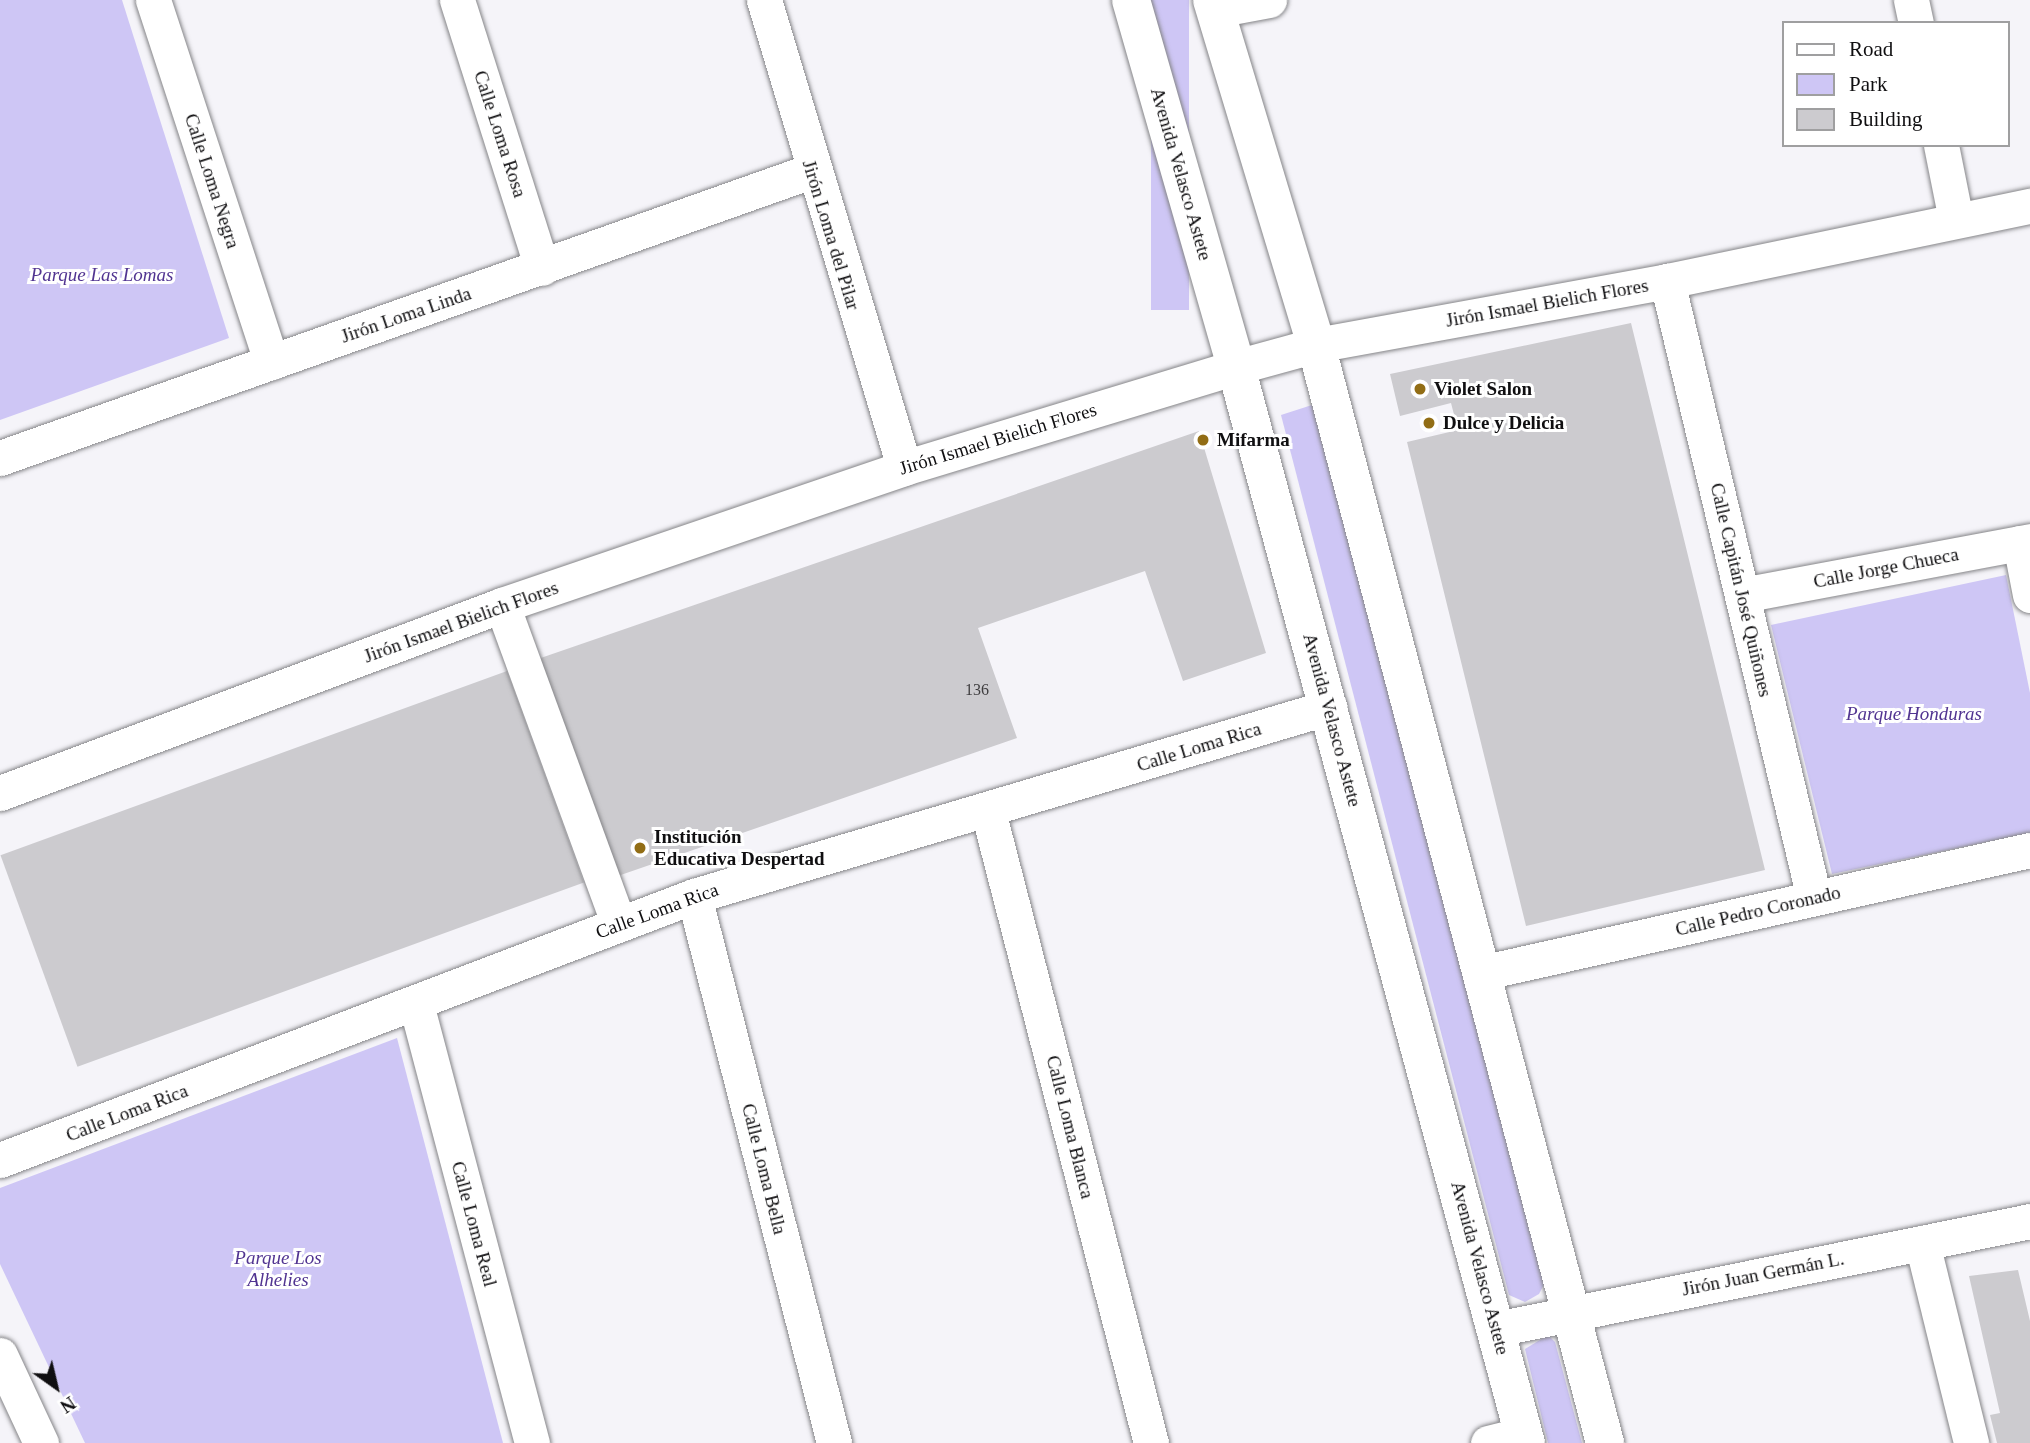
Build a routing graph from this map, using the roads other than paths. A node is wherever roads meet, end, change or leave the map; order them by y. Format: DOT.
graph roads {
  1 [pos="153,0"];
  2 [pos="457,0"];
  3 [pos="764,0"];
  4 [pos="1131,0"];
  5 [pos="1269,0"];
  6 [pos="1911,0"];
  7 [pos="1214,5"];
  8 [pos="1916,21"];
  9 [pos="1941,147"];
  10 [pos="811,171"];
  11 [pos="2030,206"];
  12 [pos="1956,220"];
  13 [pos="542,268"];
  14 [pos="1667,281"];
  15 [pos="1315,345"];
  16 [pos="271,362"];
  17 [pos="1236,367"];
  18 [pos="0,458"];
  19 [pos="904,468"];
  20 [pos="2025,542"];
  21 [pos="1742,595"];
  22 [pos="2030,595"];
  23 [pos="502,605"];
  24 [pos="1329,707"];
  25 [pos="0,793"];
  26 [pos="988,811"];
  27 [pos="2030,850"];
  28 [pos="694,896"];
  29 [pos="1814,898"];
  30 [pos="619,924"];
  31 [pos="1485,972"];
  32 [pos="416,1004"];
  33 [pos="0,1160"];
  34 [pos="2030,1221"];
  35 [pos="1923,1243"];
  36 [pos="1571,1312"];
  37 [pos="1496,1329"];
  38 [pos="0,1354"];
  39 [pos="1513,1440"];
  40 [pos="41,1443"];
  41 [pos="532,1443"];
  42 [pos="834,1443"];
  43 [pos="1152,1443"];
  44 [pos="1605,1443"];
  45 [pos="1971,1443"];
  1 -- 16 [label="street, Calle Loma Negra"];
  2 -- 13 [label="street, Calle Loma Rosa"];
  3 -- 10 [label="street, Jirón Loma del Pilar"];
  4 -- 17 [label="main road, Avenida Velasco Astete"];
  5 -- 7 [label="street"];
  6 -- 8 [label="street"];
  7 -- 15 [label="main road"];
  9 -- 12 [label="street"];
  10 -- 13 [label="street, Jirón Loma Linda"];
  10 -- 19 [label="street, Jirón Loma del Pilar"];
  11 -- 12 [label="street, Jirón Ismael Bielich Flores"];
  12 -- 14 [label="street, Jirón Ismael Bielich Flores"];
  13 -- 16 [label="street, Jirón Loma Linda"];
  14 -- 15 [label="street, Jirón Ismael Bielich Flores"];
  14 -- 21 [label="street, Calle Capitán José Quiñones"];
  15 -- 17 [label="street, Jirón Ismael Bielich Flores"];
  15 -- 31 [label="main road"];
  16 -- 18 [label="street, Jirón Loma Linda"];
  17 -- 19 [label="street, Jirón Ismael Bielich Flores"];
  17 -- 24 [label="main road, Avenida Velasco Astete"];
  19 -- 23 [label="street, Jirón Ismael Bielich Flores"];
  20 -- 21 [label="street, Calle Jorge Chueca"];
  20 -- 22 [label="street"];
  21 -- 29 [label="street, Calle Capitán José Quiñones"];
  23 -- 25 [label="street, Jirón Ismael Bielich Flores"];
  23 -- 30 [label="street"];
  24 -- 26 [label="street, Calle Loma Rica"];
  24 -- 37 [label="main road, Avenida Velasco Astete"];
  26 -- 28 [label="street, Calle Loma Rica"];
  26 -- 43 [label="street, Calle Loma Blanca"];
  27 -- 29 [label="street, Calle Pedro Coronado"];
  28 -- 30 [label="street, Calle Loma Rica"];
  28 -- 42 [label="street, Calle Loma Bella"];
  29 -- 31 [label="street, Calle Pedro Coronado"];
  30 -- 32 [label="street, Calle Loma Rica"];
  31 -- 36 [label="main road"];
  32 -- 33 [label="street, Calle Loma Rica"];
  32 -- 41 [label="street, Calle Loma Real"];
  34 -- 35 [label="street, Jirón Juan Germán L."];
  35 -- 36 [label="street, Jirón Juan Germán L."];
  35 -- 45 [label="street"];
  36 -- 37 [label="street, Jirón Juan Germán L."];
  36 -- 44 [label="main road"];
  37 -- 39 [label="main road, Avenida Velasco Astete"];
  38 -- 40 [label="street"];
}
